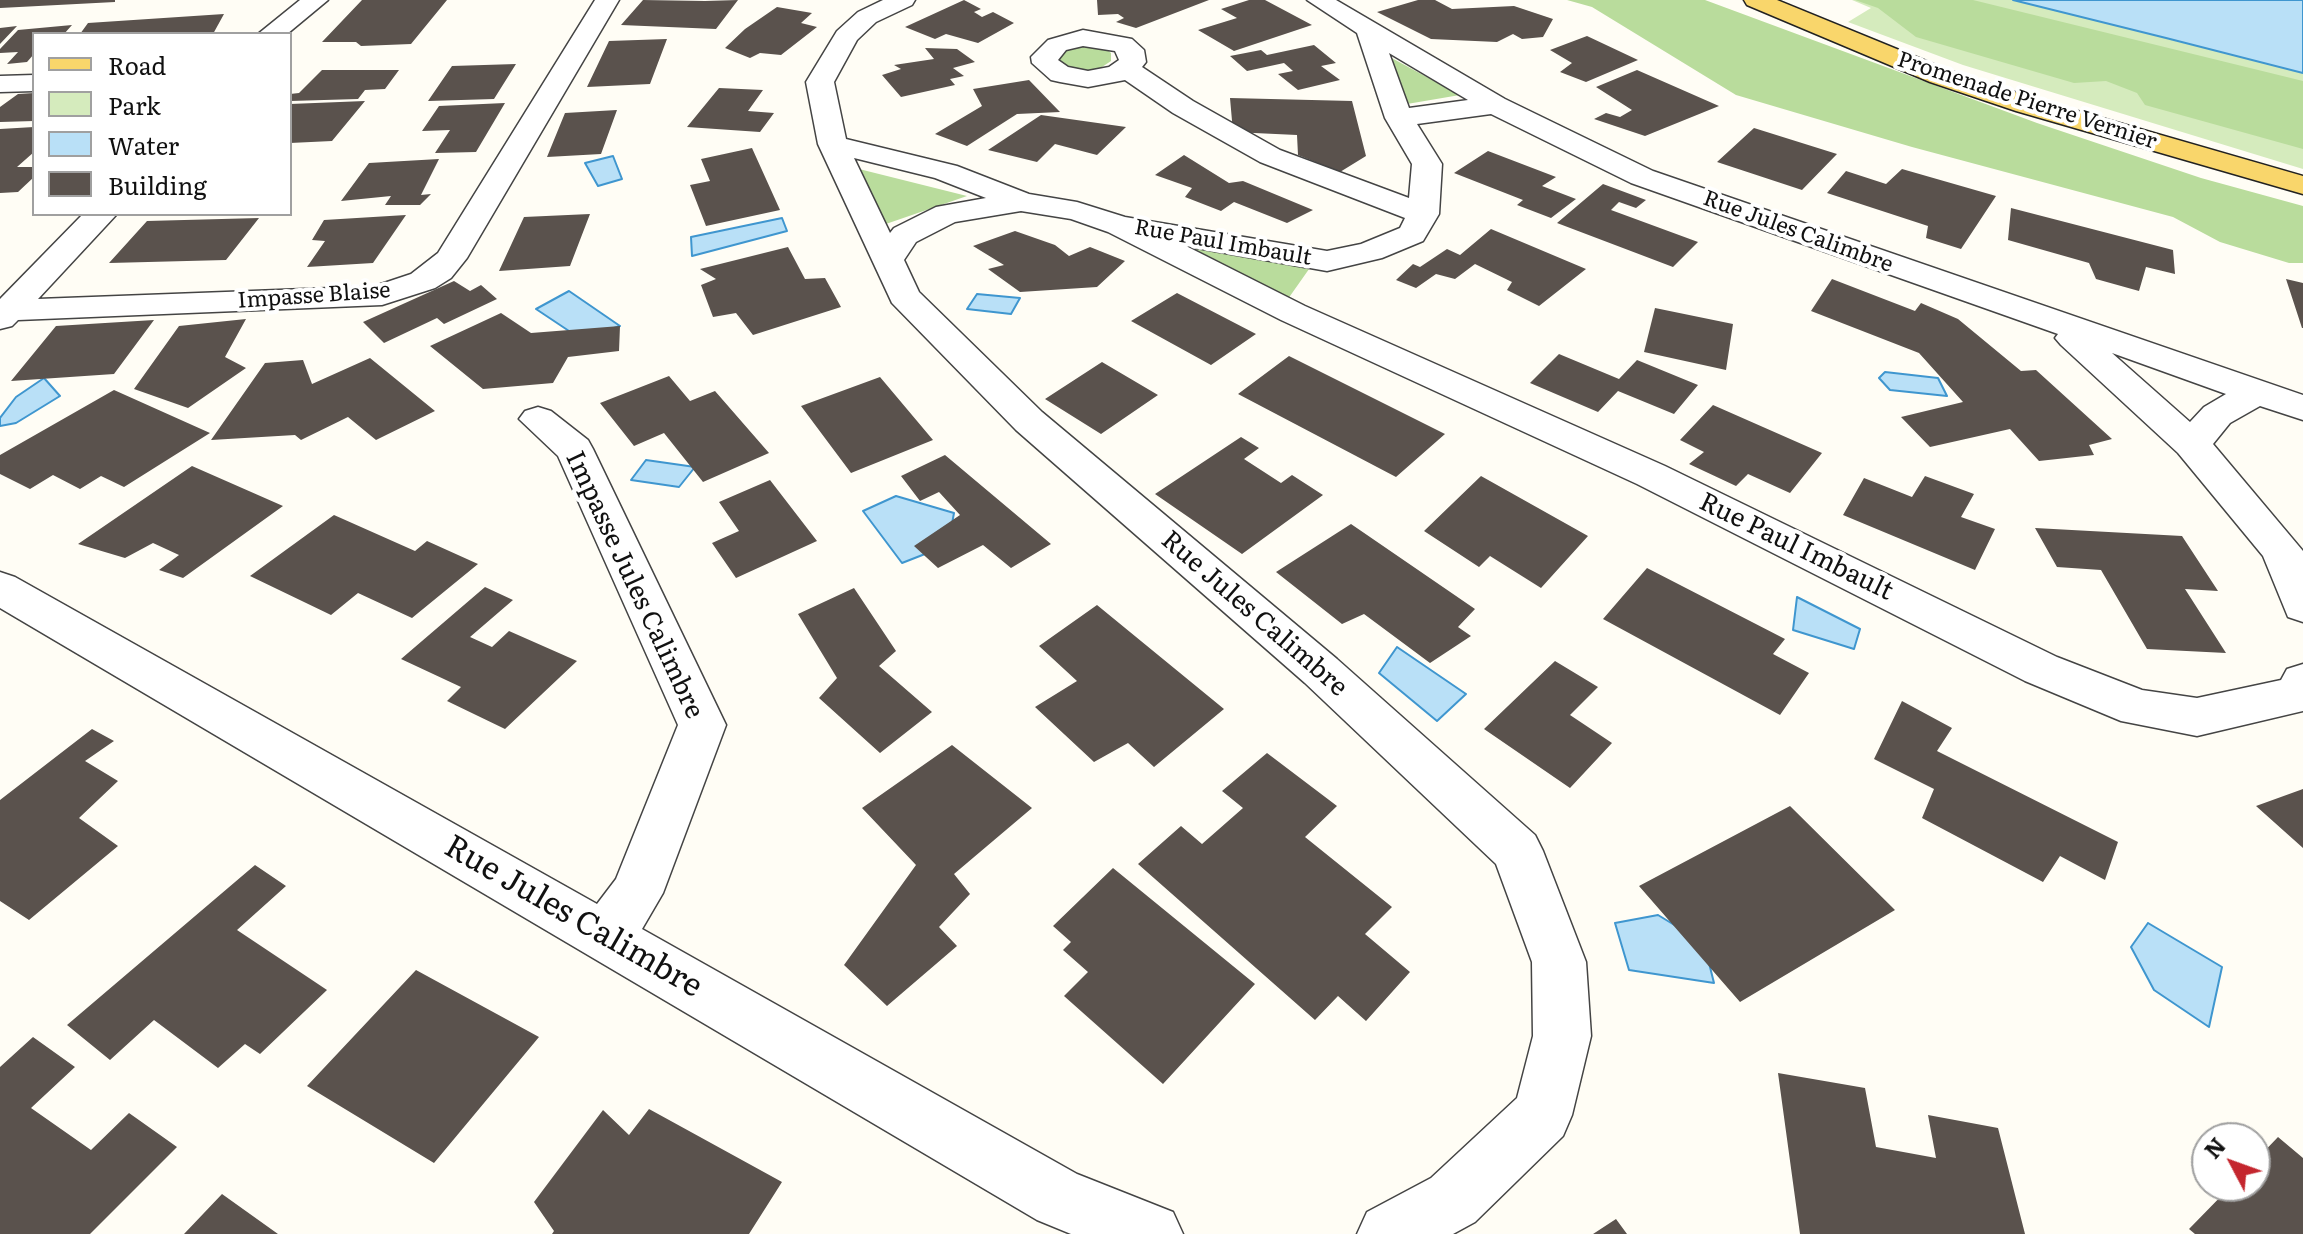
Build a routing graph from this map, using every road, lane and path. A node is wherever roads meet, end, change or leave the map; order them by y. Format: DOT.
graph roads {
  1 [pos="295,0"];
  2 [pos="316,0"];
  3 [pos="607,0"];
  4 [pos="903,0"];
  5 [pos="1319,0"];
  6 [pos="1756,0"];
  7 [pos="271,32"];
  8 [pos="273,32"];
  9 [pos="1369,32"];
  10 [pos="1127,69"];
  11 [pos="32,83"];
  12 [pos="0,84"];
  13 [pos="1495,105"];
  14 [pos="1399,118"];
  15 [pos="833,144"];
  16 [pos="2303,185"];
  17 [pos="1022,202"];
  18 [pos="1423,214"];
  19 [pos="99,216"];
  20 [pos="1119,225"];
  21 [pos="889,258"];
  22 [pos="1327,261"];
  23 [pos="1293,313"];
  24 [pos="4,314"];
  25 [pos="2057,324"];
  26 [pos="2257,392"];
  27 [pos="2303,408"];
  28 [pos="538,419"];
  29 [pos="2192,444"];
  30 [pos="0,588"];
  31 [pos="2303,606"];
  32 [pos="2303,682"];
  33 [pos="606,935"];
  34 [pos="1151,1234"];
  35 [pos="1389,1234"];
  1 -- 7 [label="street"];
  2 -- 8 [label="street"];
  3 -- 24 [label="street, Impasse Blaise"];
  4 -- 15 [label="street, Rue Jules Calimbre"];
  5 -- 9 [label="street, Rue Jules Calimbre"];
  6 -- 16 [label="main road, Promenade Pierre Vernier"];
  9 -- 13 [label="street, Rue Jules Calimbre"];
  9 -- 14 [label="street"];
  10 -- 18 [label="street"];
  11 -- 12 [label="street"];
  13 -- 14 [label="street"];
  13 -- 25 [label="street, Rue Jules Calimbre"];
  14 -- 18 [label="street"];
  15 -- 17 [label="street, Rue Paul Imbault"];
  15 -- 21 [label="street, Rue Jules Calimbre"];
  17 -- 20 [label="street, Rue Paul Imbault"];
  17 -- 21 [label="street, Rue Paul Imbault"];
  18 -- 22 [label="street, Rue Paul Imbault"];
  19 -- 24 [label="street"];
  20 -- 22 [label="street, Rue Paul Imbault"];
  20 -- 23 [label="street, Rue Paul Imbault"];
  21 -- 35 [label="street, Rue Jules Calimbre"];
  22 -- 23 [label="street, Rue Paul Imbault"];
  23 -- 32 [label="street, Rue Paul Imbault"];
  25 -- 26 [label="street, Rue Jules Calimbre"];
  25 -- 29 [label="street"];
  26 -- 27 [label="street, Rue Jules Calimbre"];
  26 -- 29 [label="street"];
  28 -- 33 [label="street, Impasse Jules Calimbre"];
  29 -- 31 [label="street"];
  30 -- 33 [label="street, Rue Jules Calimbre"];
  33 -- 34 [label="street, Rue Jules Calimbre"];
}
